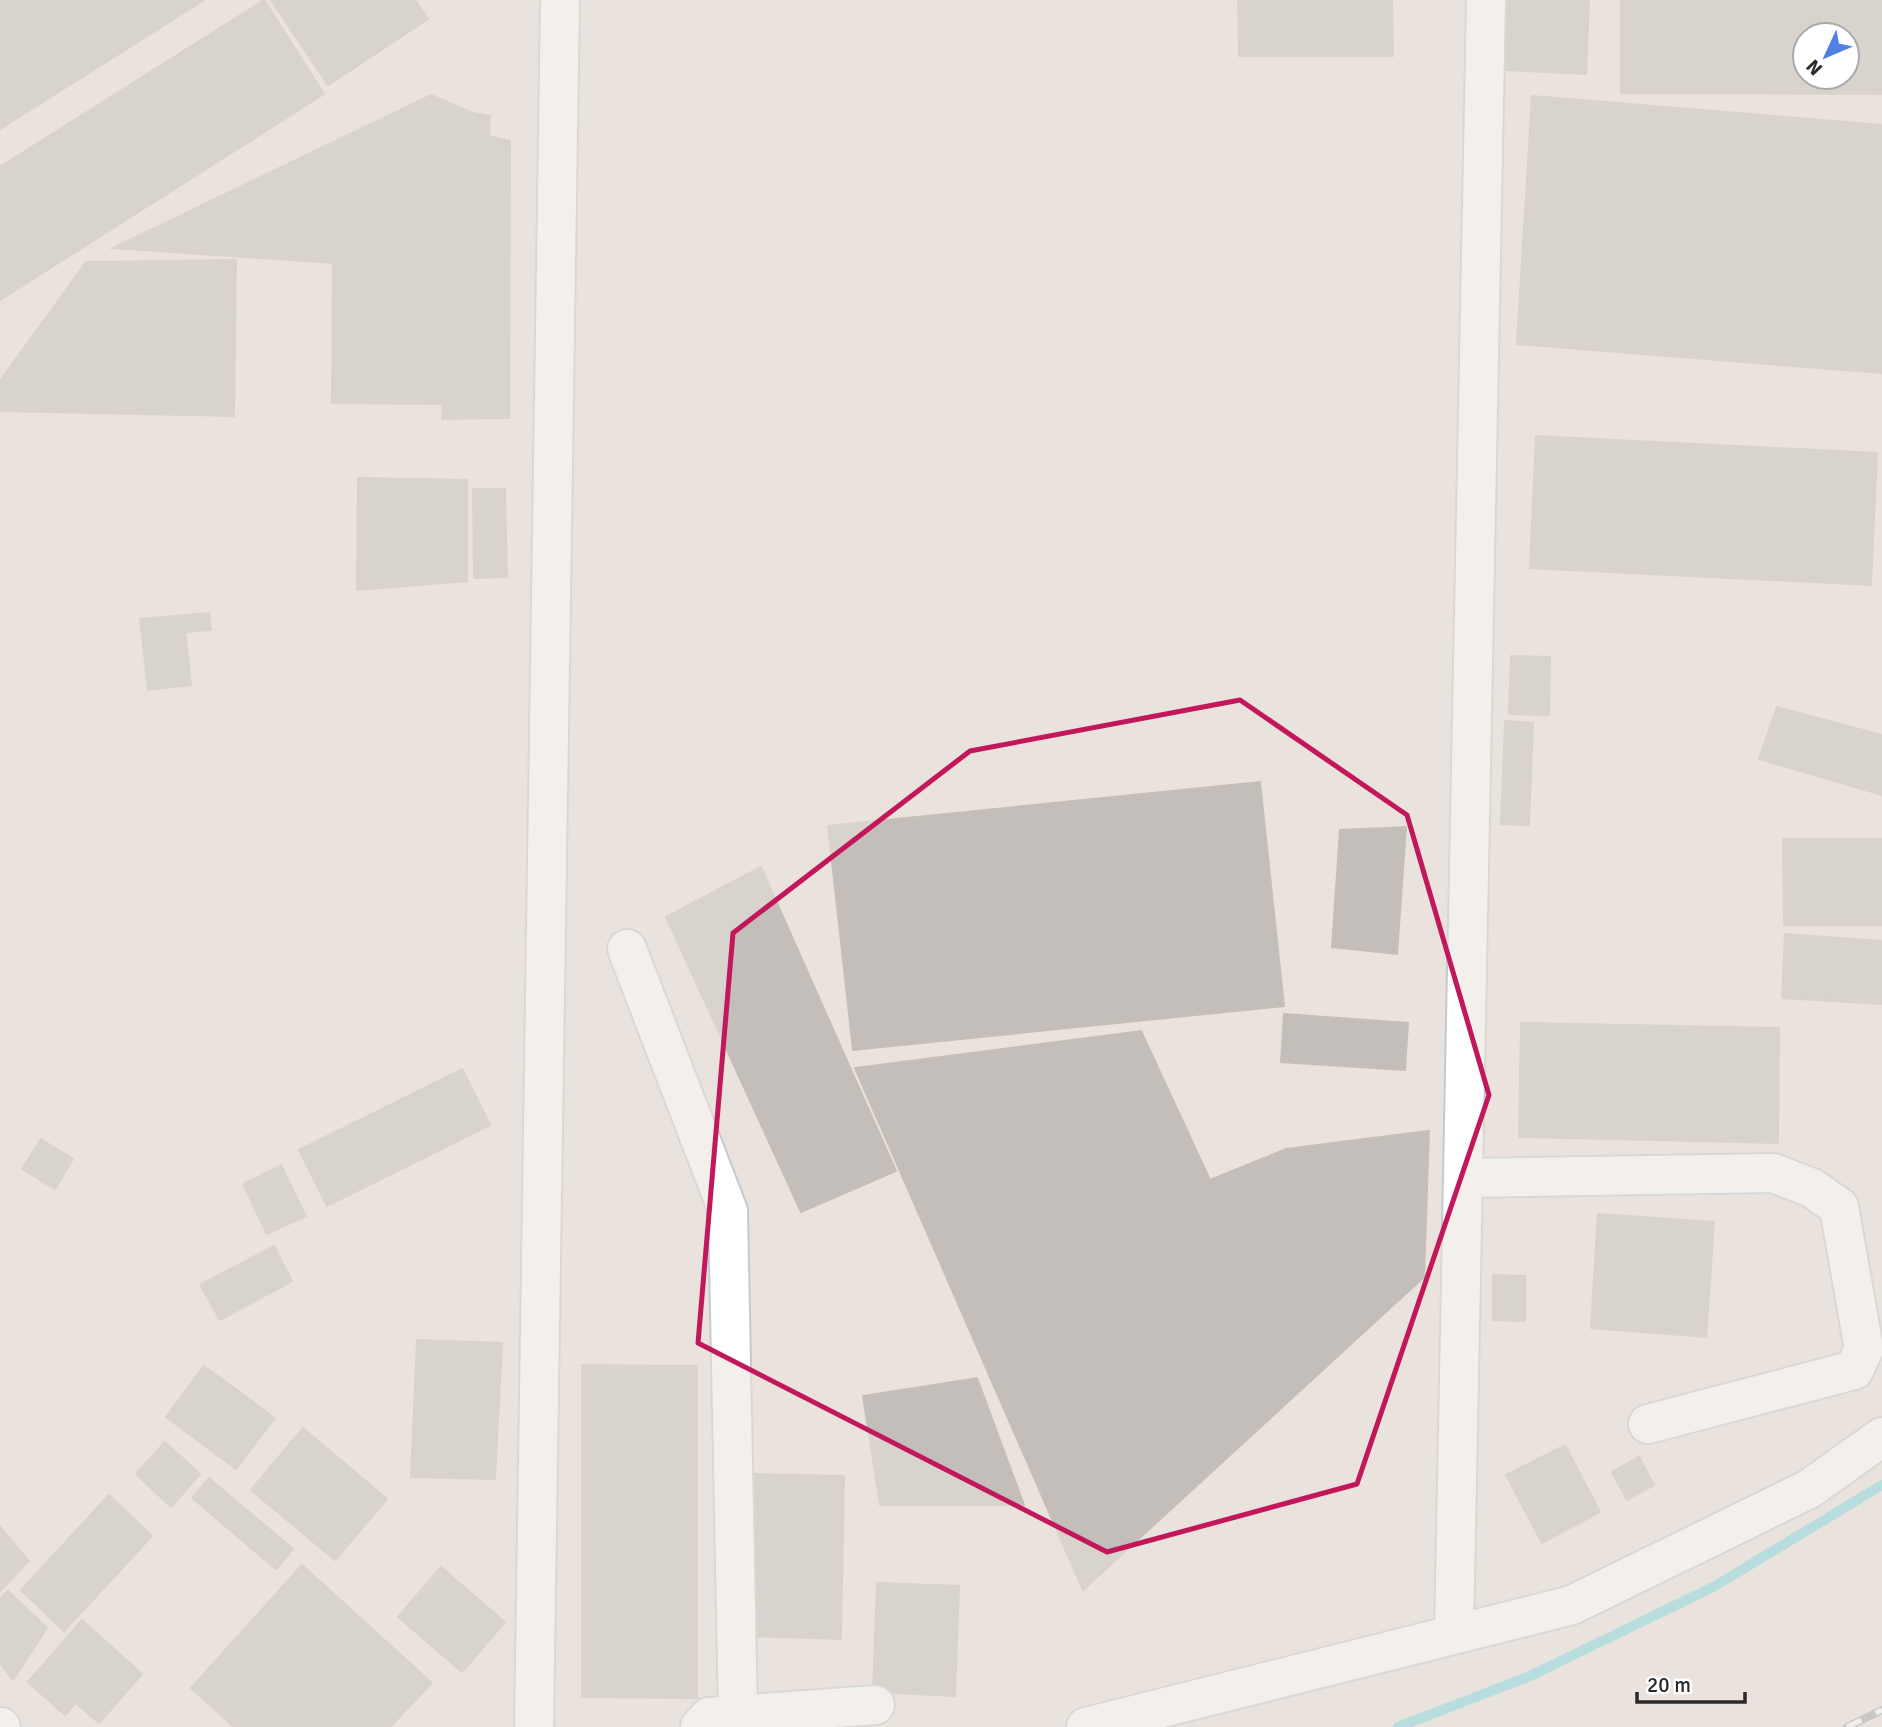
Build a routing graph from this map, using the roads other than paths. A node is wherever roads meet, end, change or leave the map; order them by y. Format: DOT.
graph roads {
  1 [pos="560,0"];
  2 [pos="1486,0"];
  3 [pos="626,949"];
  4 [pos="1463,1178"];
  5 [pos="1648,1424"];
  6 [pos="1882,1437"];
  7 [pos="1454,1634"];
  8 [pos="875,1705"];
  9 [pos="738,1715"];
  10 [pos="534,1727"];
  11 [pos="701,1727"];
  12 [pos="1086,1727"];
  1 -- 10 [label="street"];
  2 -- 4 [label="street"];
  3 -- 9 [label="street"];
  4 -- 5 [label="street"];
  4 -- 7 [label="street"];
  6 -- 7 [label="street"];
  7 -- 12 [label="street"];
  8 -- 9 [label="street"];
  9 -- 11 [label="street"];
}
